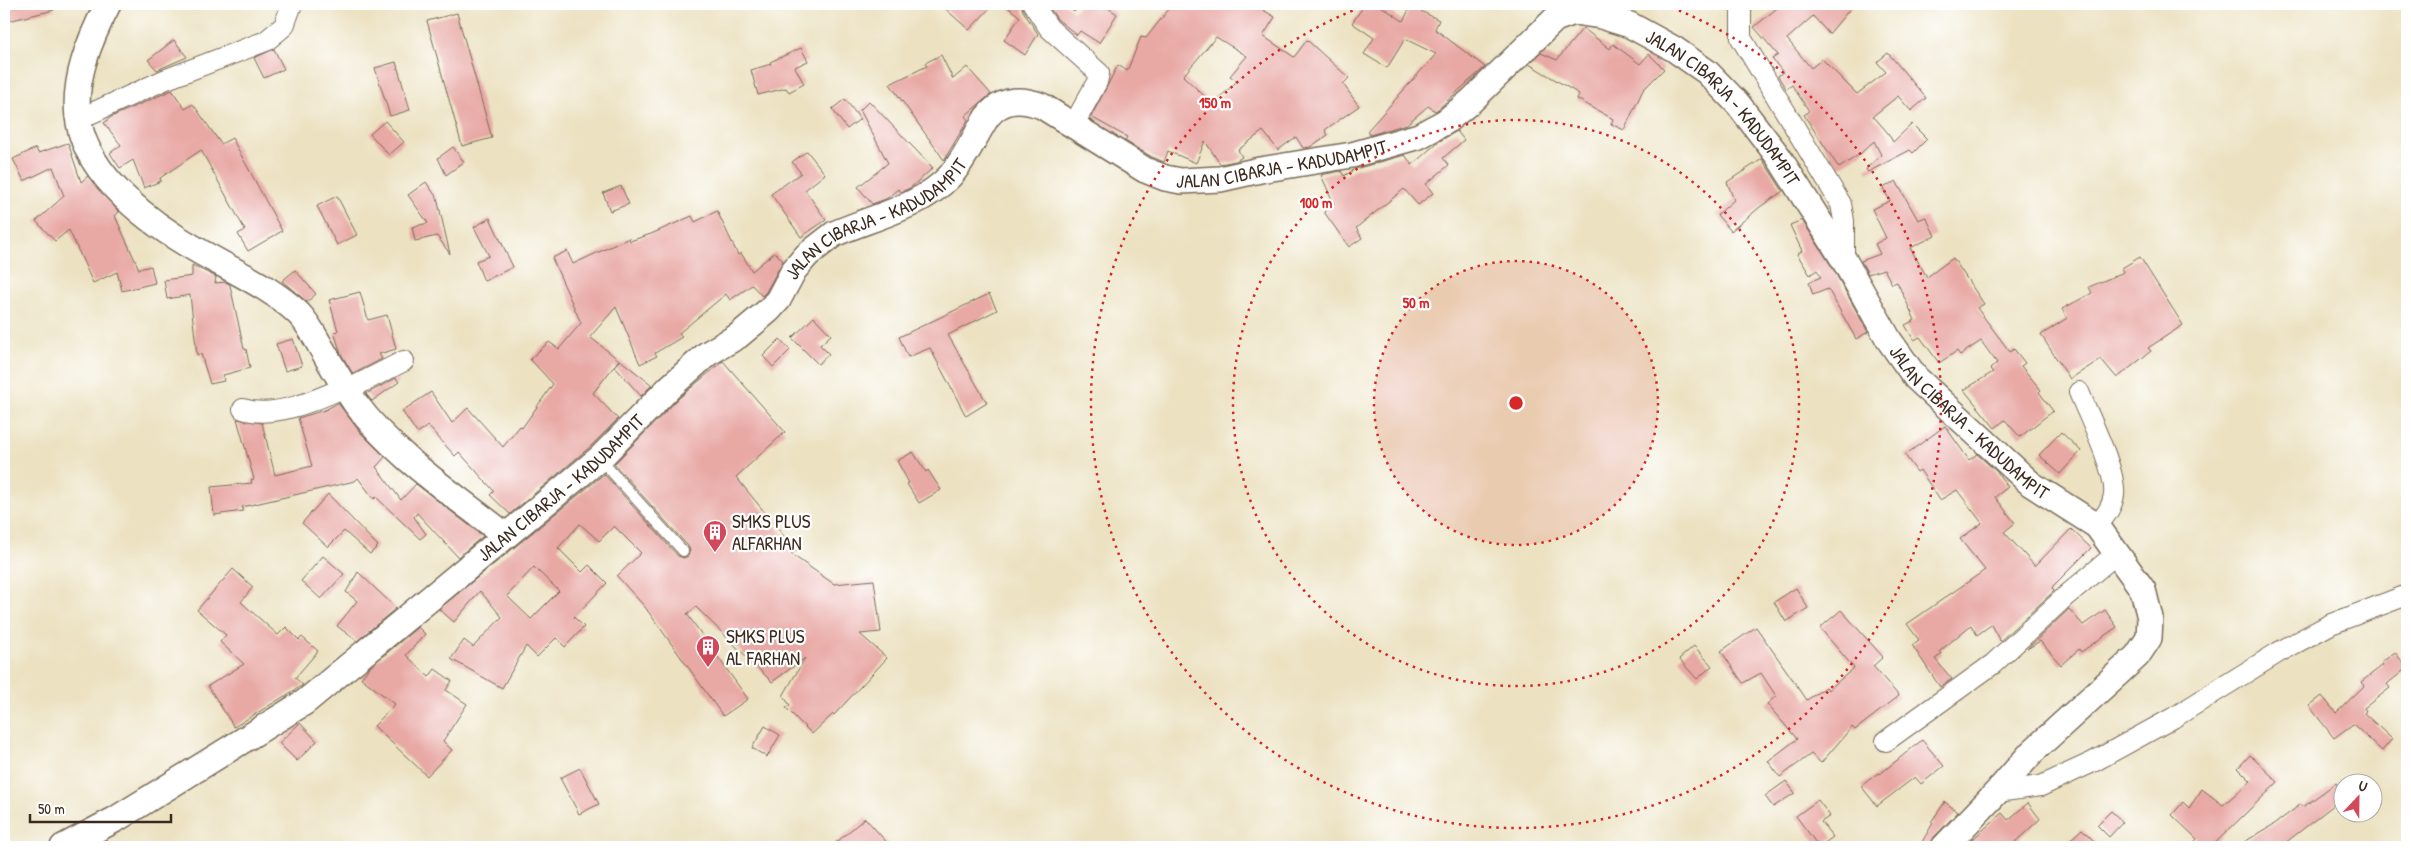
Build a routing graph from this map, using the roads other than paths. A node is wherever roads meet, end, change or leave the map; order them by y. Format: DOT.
graph roads {
  1 [pos="108,4"];
  2 [pos="292,4"];
  3 [pos="1033,4"];
  4 [pos="1741,4"];
  5 [pos="78,119"];
  6 [pos="1074,126"];
  7 [pos="1844,260"];
  8 [pos="404,361"];
  9 [pos="346,388"];
  10 [pos="2079,392"];
  11 [pos="242,409"];
  12 [pos="600,458"];
  13 [pos="2097,526"];
  14 [pos="506,536"];
  15 [pos="683,551"];
  16 [pos="2117,553"];
  17 [pos="2407,595"];
  18 [pos="1886,741"];
  19 [pos="1998,792"];
  20 [pos="63,847"];
  21 [pos="1944,847"];
  1 -- 5 [label="street"];
  2 -- 5 [label="street"];
  3 -- 6 [label="street"];
  4 -- 7 [label="street"];
  5 -- 9 [label="street"];
  6 -- 7 [label="street, JALAN CIBARJA - KADUDAMPIT"];
  6 -- 12 [label="street, JALAN CIBARJA - KADUDAMPIT"];
  7 -- 13 [label="street, JALAN CIBARJA - KADUDAMPIT"];
  8 -- 9 [label="street"];
  9 -- 11 [label="street"];
  9 -- 14 [label="street"];
  10 -- 13 [label="street"];
  12 -- 14 [label="street, JALAN CIBARJA - KADUDAMPIT"];
  12 -- 15 [label="lane"];
  13 -- 16 [label="street, JALAN CIBARJA - KADUDAMPIT"];
  14 -- 20 [label="street, JALAN CIBARJA - KADUDAMPIT"];
  16 -- 18 [label="street"];
  16 -- 19 [label="street, JALAN CIBARJA - KADUDAMPIT"];
  17 -- 19 [label="street"];
  19 -- 21 [label="street, JALAN CIBARJA - KADUDAMPIT"];
}
